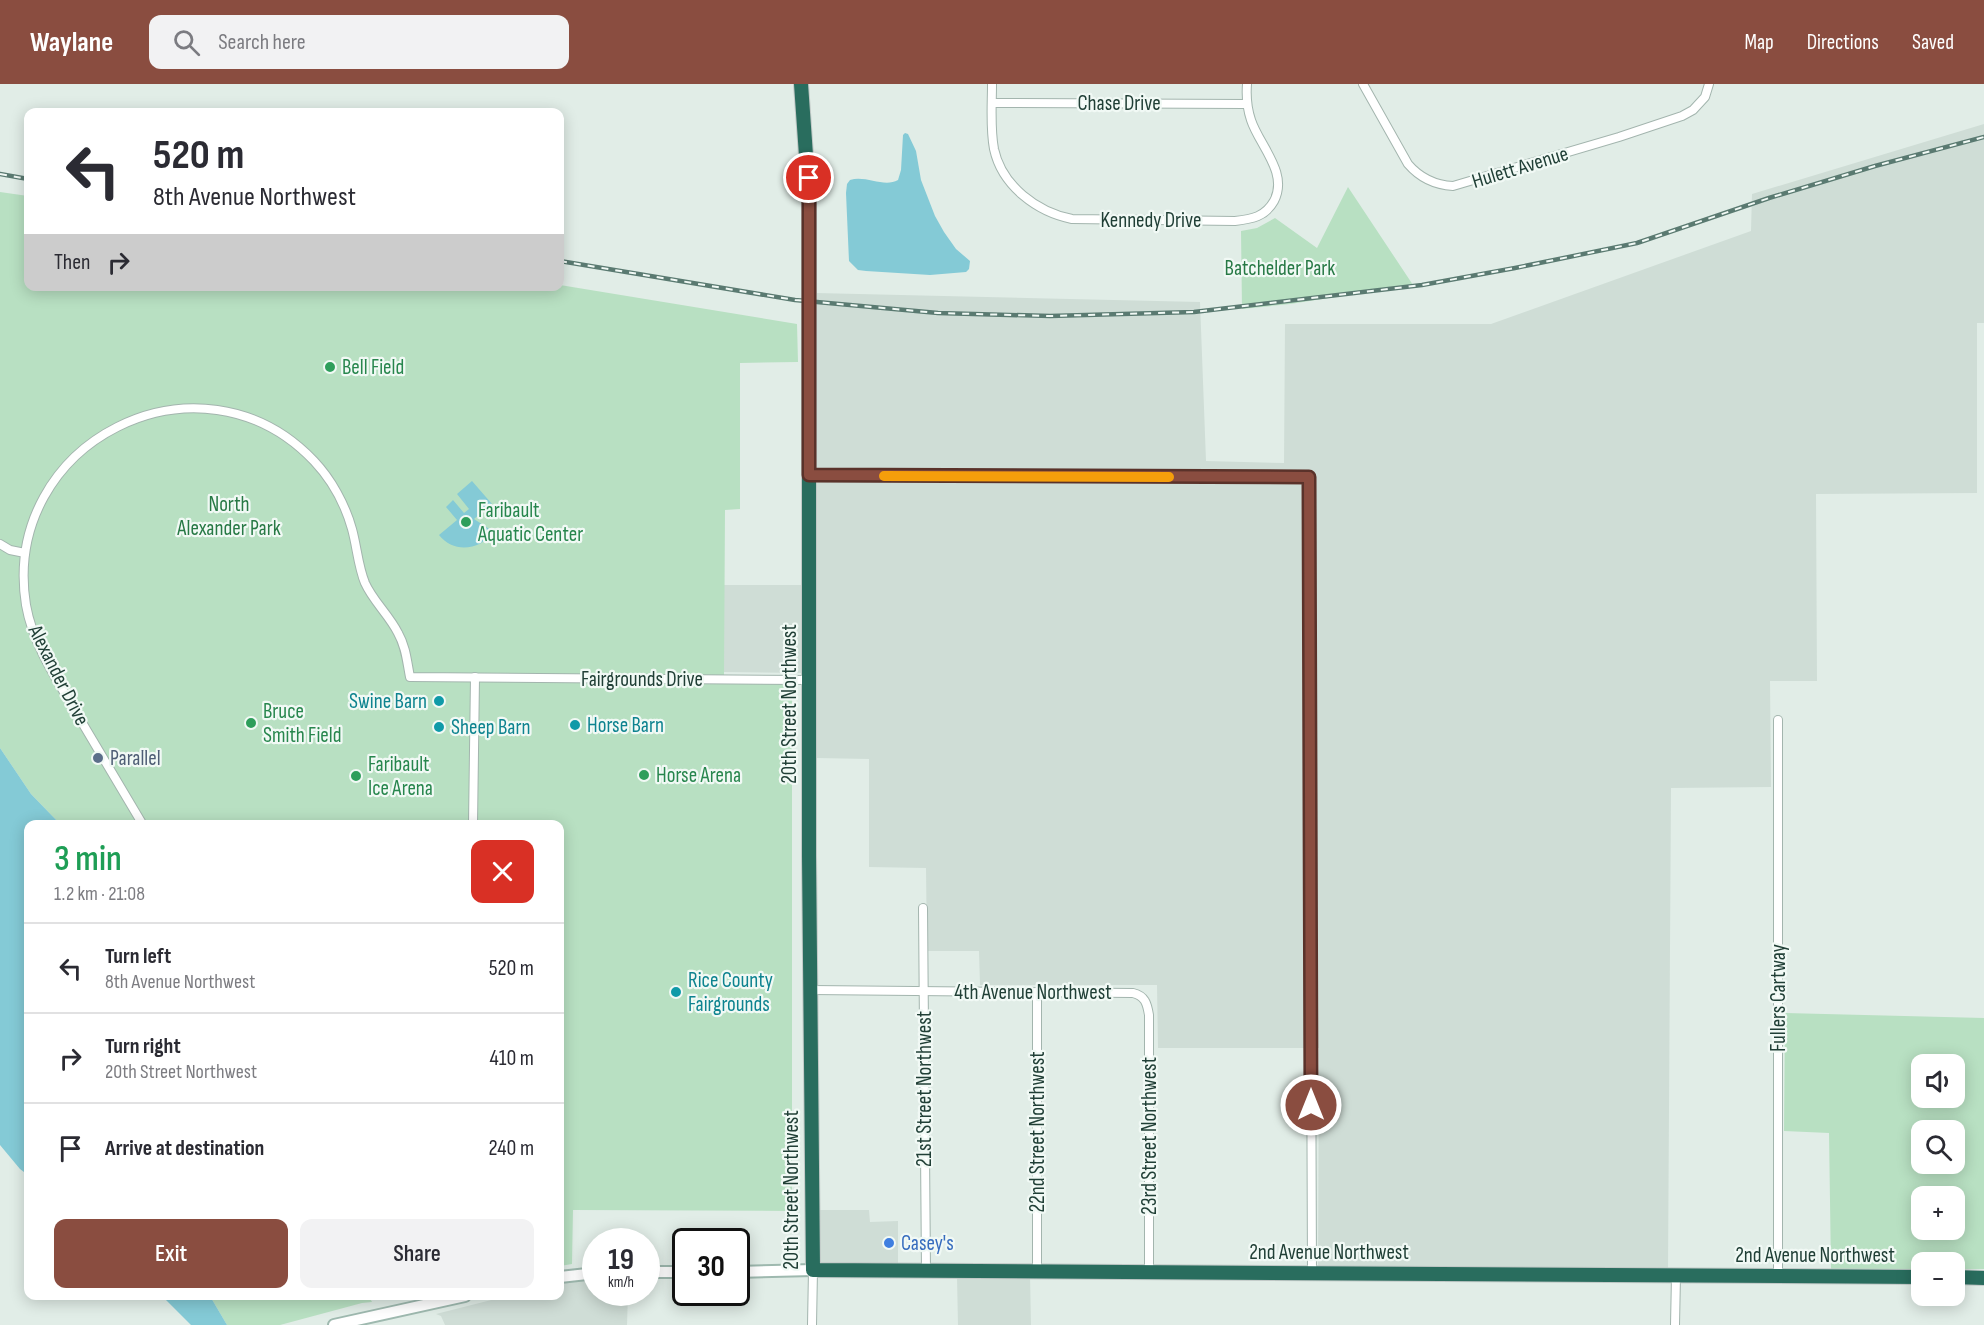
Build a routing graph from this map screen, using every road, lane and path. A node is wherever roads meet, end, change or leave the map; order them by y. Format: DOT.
graph roads {
  1 [pos="801,84"];
  2 [pos="992,84"];
  3 [pos="1247,84"];
  4 [pos="1363,84"];
  5 [pos="1709,84"];
  6 [pos="993,103"];
  7 [pos="1246,104"];
  8 [pos="809,475"];
  9 [pos="0,544"];
  10 [pos="25,553"];
  11 [pos="410,677"];
  12 [pos="475,677"];
  13 [pos="809,680"];
  14 [pos="1778,720"];
  15 [pos="140,820"];
  16 [pos="473,820"];
  17 [pos="923,908"];
  18 [pos="811,990"];
  19 [pos="923,991"];
  20 [pos="1037,992"];
  21 [pos="1145,1000"];
  22 [pos="813,1270"];
  23 [pos="926,1270"];
  24 [pos="750,1272"];
  25 [pos="1037,1272"];
  26 [pos="1149,1272"];
  27 [pos="1312,1273"];
  28 [pos="582,1275"];
  29 [pos="1676,1276"];
  30 [pos="1778,1276"];
  31 [pos="564,1277"];
  32 [pos="1911,1277"];
  33 [pos="1965,1277"];
  34 [pos="1984,1278"];
  35 [pos="448,1300"];
  36 [pos="334,1325"];
  37 [pos="812,1325"];
  38 [pos="1676,1325"];
  1 -- 8 [label="highway, 20th Street Northwest"];
  2 -- 6 [label="street, Kennedy Drive"];
  3 -- 7 [label="street, Kennedy Drive"];
  4 -- 5 [label="street, Hulett Avenue"];
  6 -- 7 [label="street, Chase Drive"];
  6 -- 7 [label="street, Kennedy Drive"];
  8 -- 13 [label="highway, 20th Street Northwest"];
  8 -- 27 [label="street"];
  9 -- 10 [label="street"];
  10 -- 11 [label="street, Alexander Drive"];
  10 -- 15 [label="street, Alexander Drive"];
  11 -- 12 [label="street, Fairgrounds Drive"];
  12 -- 13 [label="street, Fairgrounds Drive"];
  12 -- 16 [label="street"];
  13 -- 18 [label="highway, 20th Street Northwest"];
  14 -- 30 [label="street, Fullers Cartway"];
  17 -- 19 [label="street, 21st Street Northwest"];
  18 -- 19 [label="street, 4th Avenue Northwest"];
  18 -- 22 [label="highway, 20th Street Northwest"];
  19 -- 20 [label="street, 4th Avenue Northwest"];
  19 -- 23 [label="street, 21st Street Northwest"];
  20 -- 21 [label="street, 4th Avenue Northwest"];
  20 -- 25 [label="street, 22nd Street Northwest"];
  21 -- 26 [label="street, 23rd Street Northwest"];
  22 -- 23 [label="highway, 2nd Avenue Northwest"];
  22 -- 24 [label="street, 2nd Avenue Northwest"];
  22 -- 37 [label="street, 20th Street Northwest"];
  23 -- 25 [label="highway, 2nd Avenue Northwest"];
  25 -- 26 [label="highway, 2nd Avenue Northwest"];
  26 -- 27 [label="highway, 2nd Avenue Northwest"];
  27 -- 29 [label="highway, 2nd Avenue Northwest"];
  28 -- 31 [label="street"];
  29 -- 30 [label="highway, 2nd Avenue Northwest"];
  29 -- 38 [label="street"];
  30 -- 32 [label="highway, 2nd Avenue Northwest"];
  33 -- 34 [label="highway"];
  35 -- 36 [label="street"];
}
